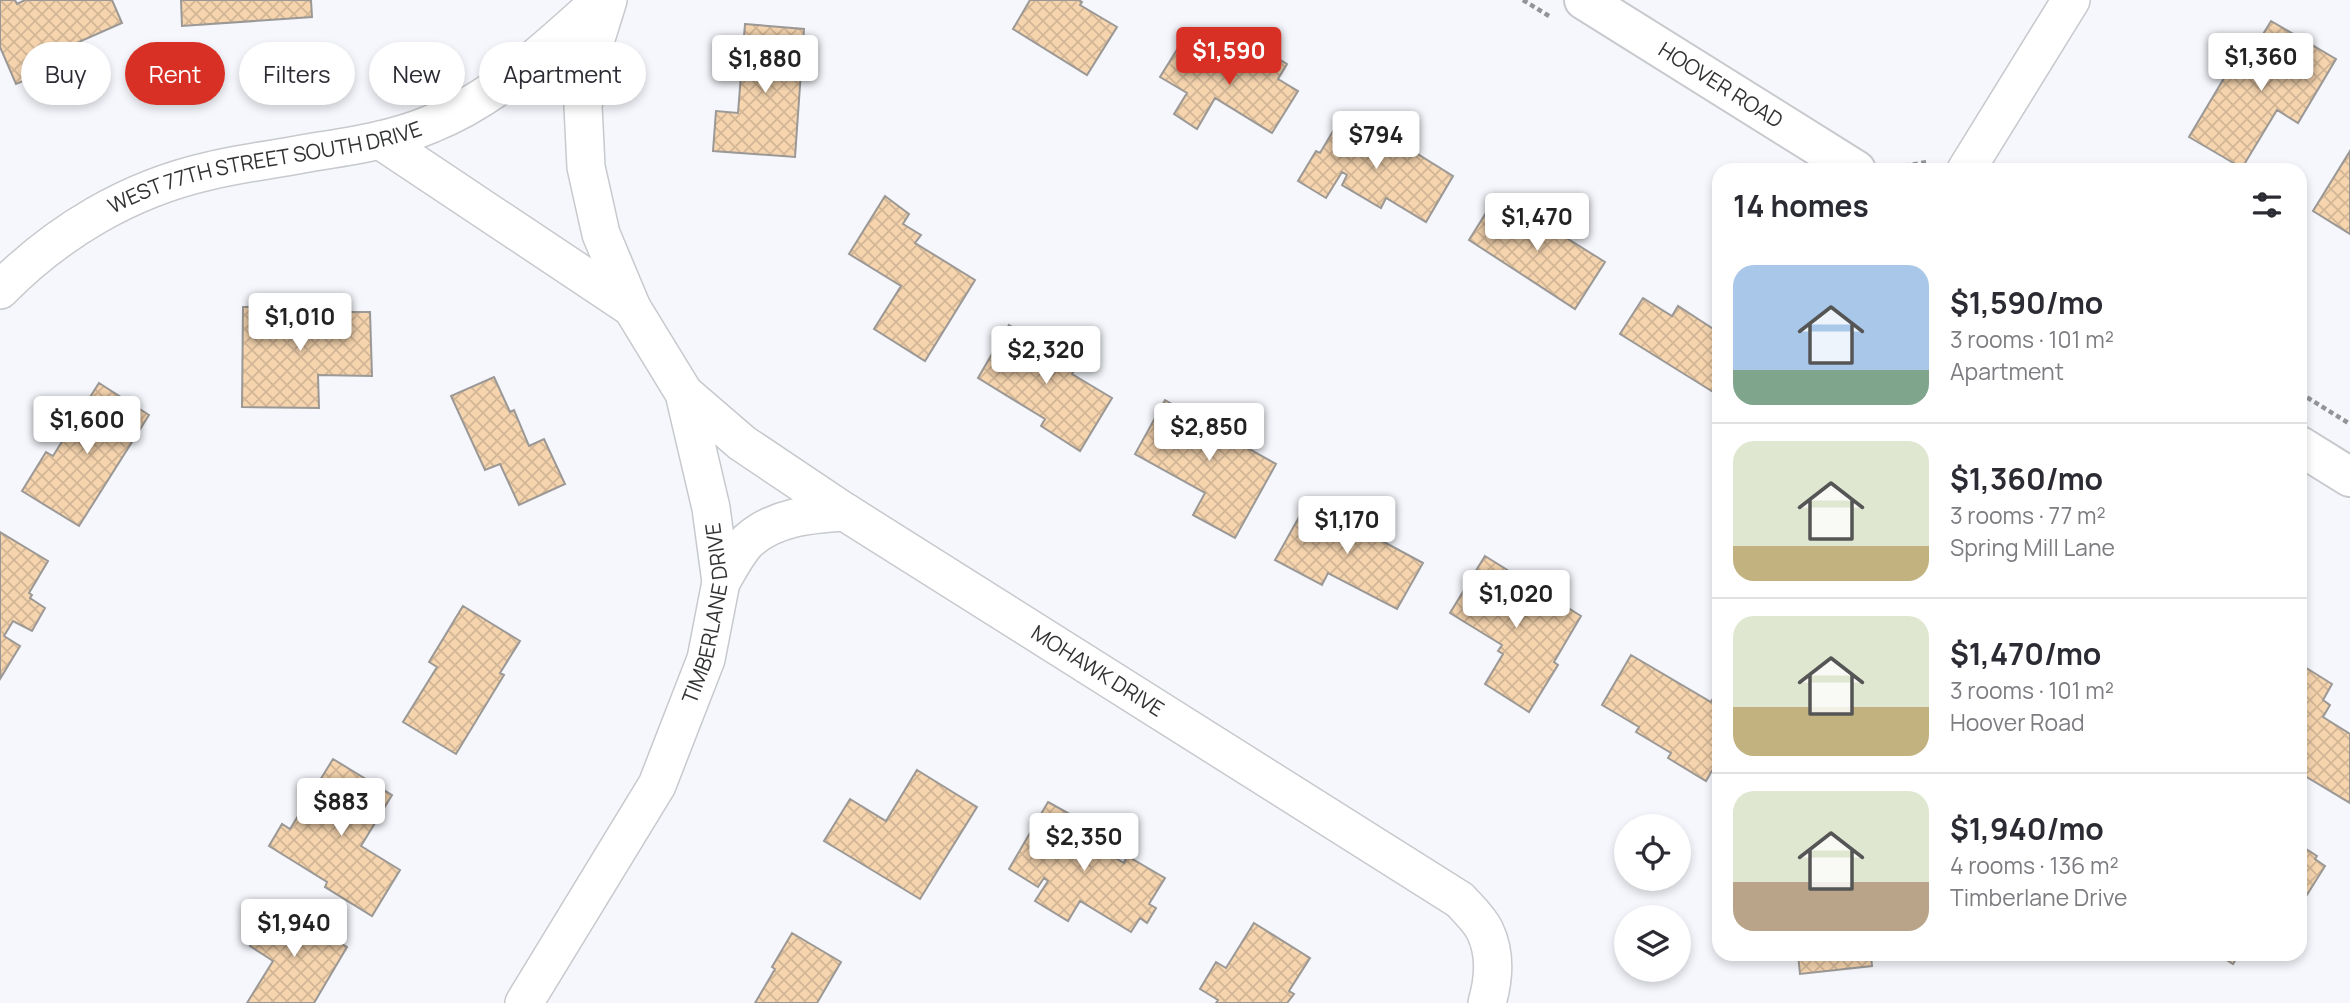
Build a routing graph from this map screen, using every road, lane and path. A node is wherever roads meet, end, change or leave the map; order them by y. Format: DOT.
graph roads {
  1 [pos="601,0"];
  2 [pos="608,0"];
  3 [pos="1584,0"];
  4 [pos="2071,0"];
  5 [pos="380,140"];
  6 [pos="1928,162"];
  7 [pos="1845,163"];
  8 [pos="1922,163"];
  9 [pos="1970,163"];
  10 [pos="0,290"];
  11 [pos="632,308"];
  12 [pos="684,393"];
  13 [pos="2307,397"];
  14 [pos="2350,424"];
  15 [pos="2307,450"];
  16 [pos="2350,477"];
  17 [pos="845,512"];
  18 [pos="721,582"];
  19 [pos="524,1003"];
  20 [pos="1487,1003"];
  1 -- 5 [label="street, WEST 77TH STREET SOUTH DRIVE"];
  2 -- 11 [label="street, TIMBERLANE DRIVE"];
  3 -- 7 [label="street, HOOVER ROAD"];
  4 -- 9 [label="street"];
  5 -- 10 [label="street, WEST 77TH STREET SOUTH DRIVE"];
  5 -- 11 [label="street"];
  6 -- 8 [label="path"];
  11 -- 12 [label="street, TIMBERLANE DRIVE"];
  12 -- 17 [label="street, MOHAWK DRIVE"];
  12 -- 18 [label="street, TIMBERLANE DRIVE"];
  13 -- 14 [label="path"];
  15 -- 16 [label="street"];
  17 -- 18 [label="street"];
  17 -- 20 [label="street, MOHAWK DRIVE"];
  18 -- 19 [label="street, TIMBERLANE DRIVE"];
}
